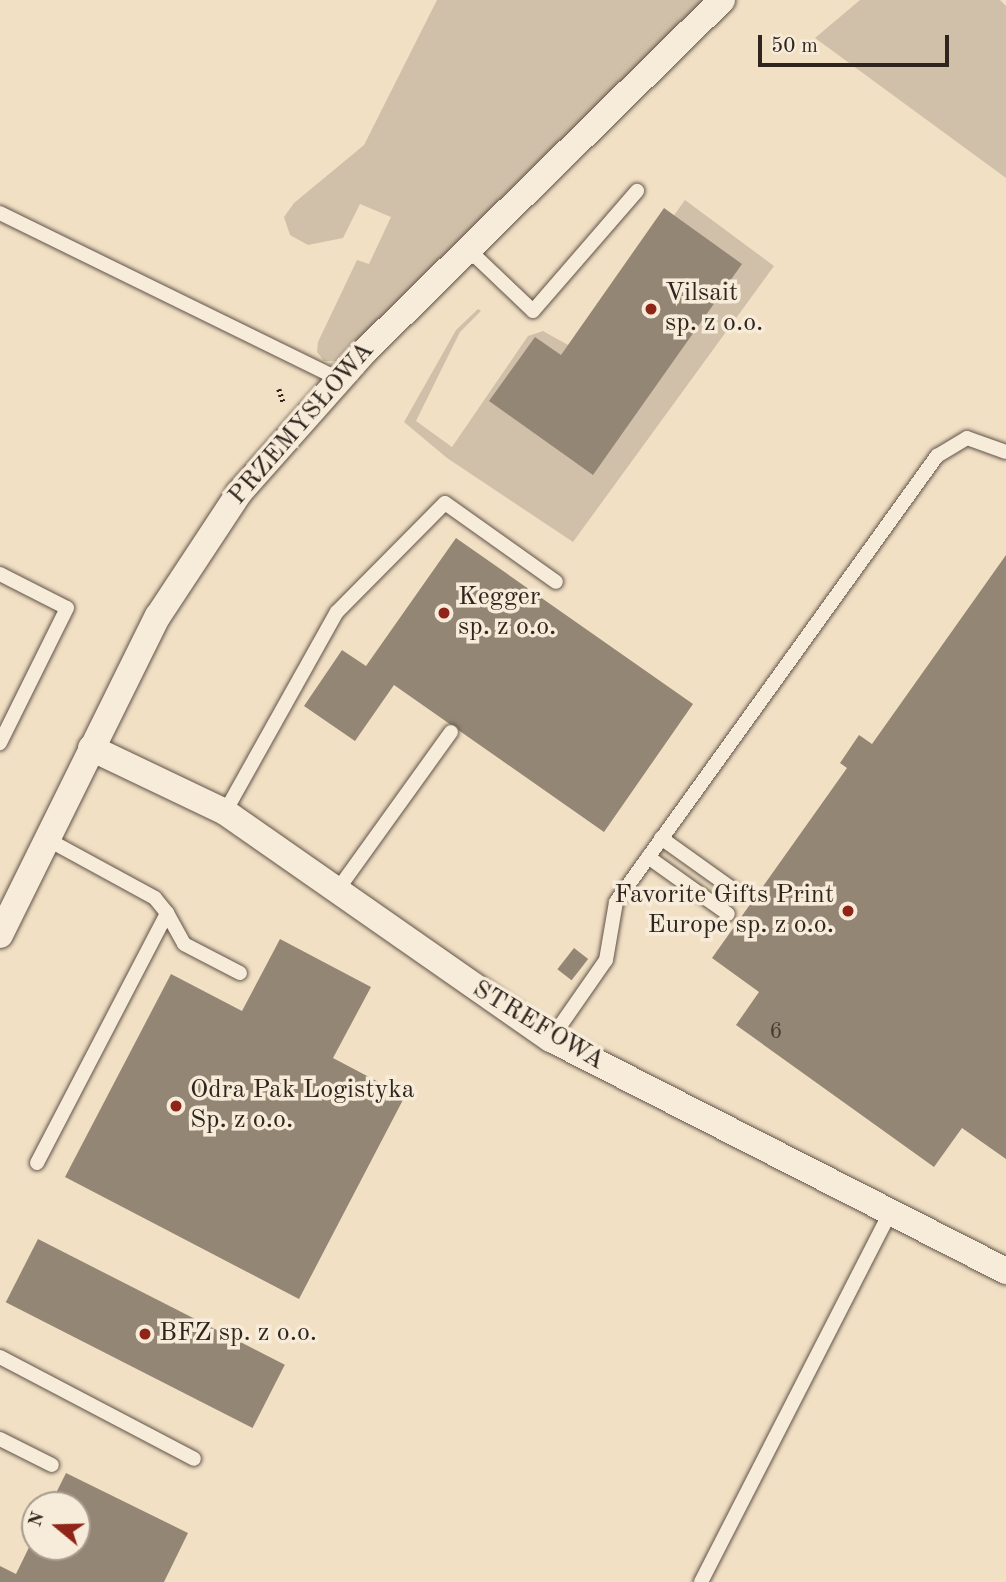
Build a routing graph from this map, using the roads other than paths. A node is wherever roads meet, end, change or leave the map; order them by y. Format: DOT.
graph roads {
  1 [pos="722,0"];
  2 [pos="637,191"];
  3 [pos="0,213"];
  4 [pos="470,251"];
  5 [pos="338,379"];
  6 [pos="1006,452"];
  7 [pos="0,574"];
  8 [pos="556,582"];
  9 [pos="451,732"];
  10 [pos="0,743"];
  11 [pos="91,748"];
  12 [pos="225,812"];
  13 [pos="661,838"];
  14 [pos="47,839"];
  15 [pos="648,857"];
  16 [pos="336,892"];
  17 [pos="741,895"];
  18 [pos="167,914"];
  19 [pos="728,914"];
  20 [pos="0,935"];
  21 [pos="240,973"];
  22 [pos="551,1040"];
  23 [pos="37,1163"];
  24 [pos="890,1212"];
  25 [pos="1006,1271"];
  26 [pos="0,1357"];
  27 [pos="0,1440"];
  28 [pos="194,1459"];
  29 [pos="52,1465"];
  30 [pos="701,1582"];
  1 -- 4 [label="street, PRZEMYSŁOWA"];
  2 -- 4 [label="lane"];
  3 -- 5 [label="lane"];
  4 -- 5 [label="street, PRZEMYSŁOWA"];
  5 -- 11 [label="street, PRZEMYSŁOWA"];
  6 -- 13 [label="lane"];
  7 -- 10 [label="lane"];
  8 -- 12 [label="lane"];
  9 -- 16 [label="lane"];
  11 -- 12 [label="street, STREFOWA"];
  11 -- 14 [label="street, PRZEMYSŁOWA"];
  12 -- 16 [label="street, STREFOWA"];
  13 -- 15 [label="lane"];
  13 -- 17 [label="lane"];
  14 -- 18 [label="lane"];
  14 -- 20 [label="street, PRZEMYSŁOWA"];
  15 -- 19 [label="lane"];
  15 -- 22 [label="lane"];
  16 -- 22 [label="street, STREFOWA"];
  18 -- 21 [label="lane"];
  18 -- 23 [label="lane"];
  22 -- 24 [label="street, STREFOWA"];
  24 -- 25 [label="street, STREFOWA"];
  24 -- 30 [label="lane"];
  26 -- 28 [label="lane"];
  27 -- 29 [label="lane"];
}
